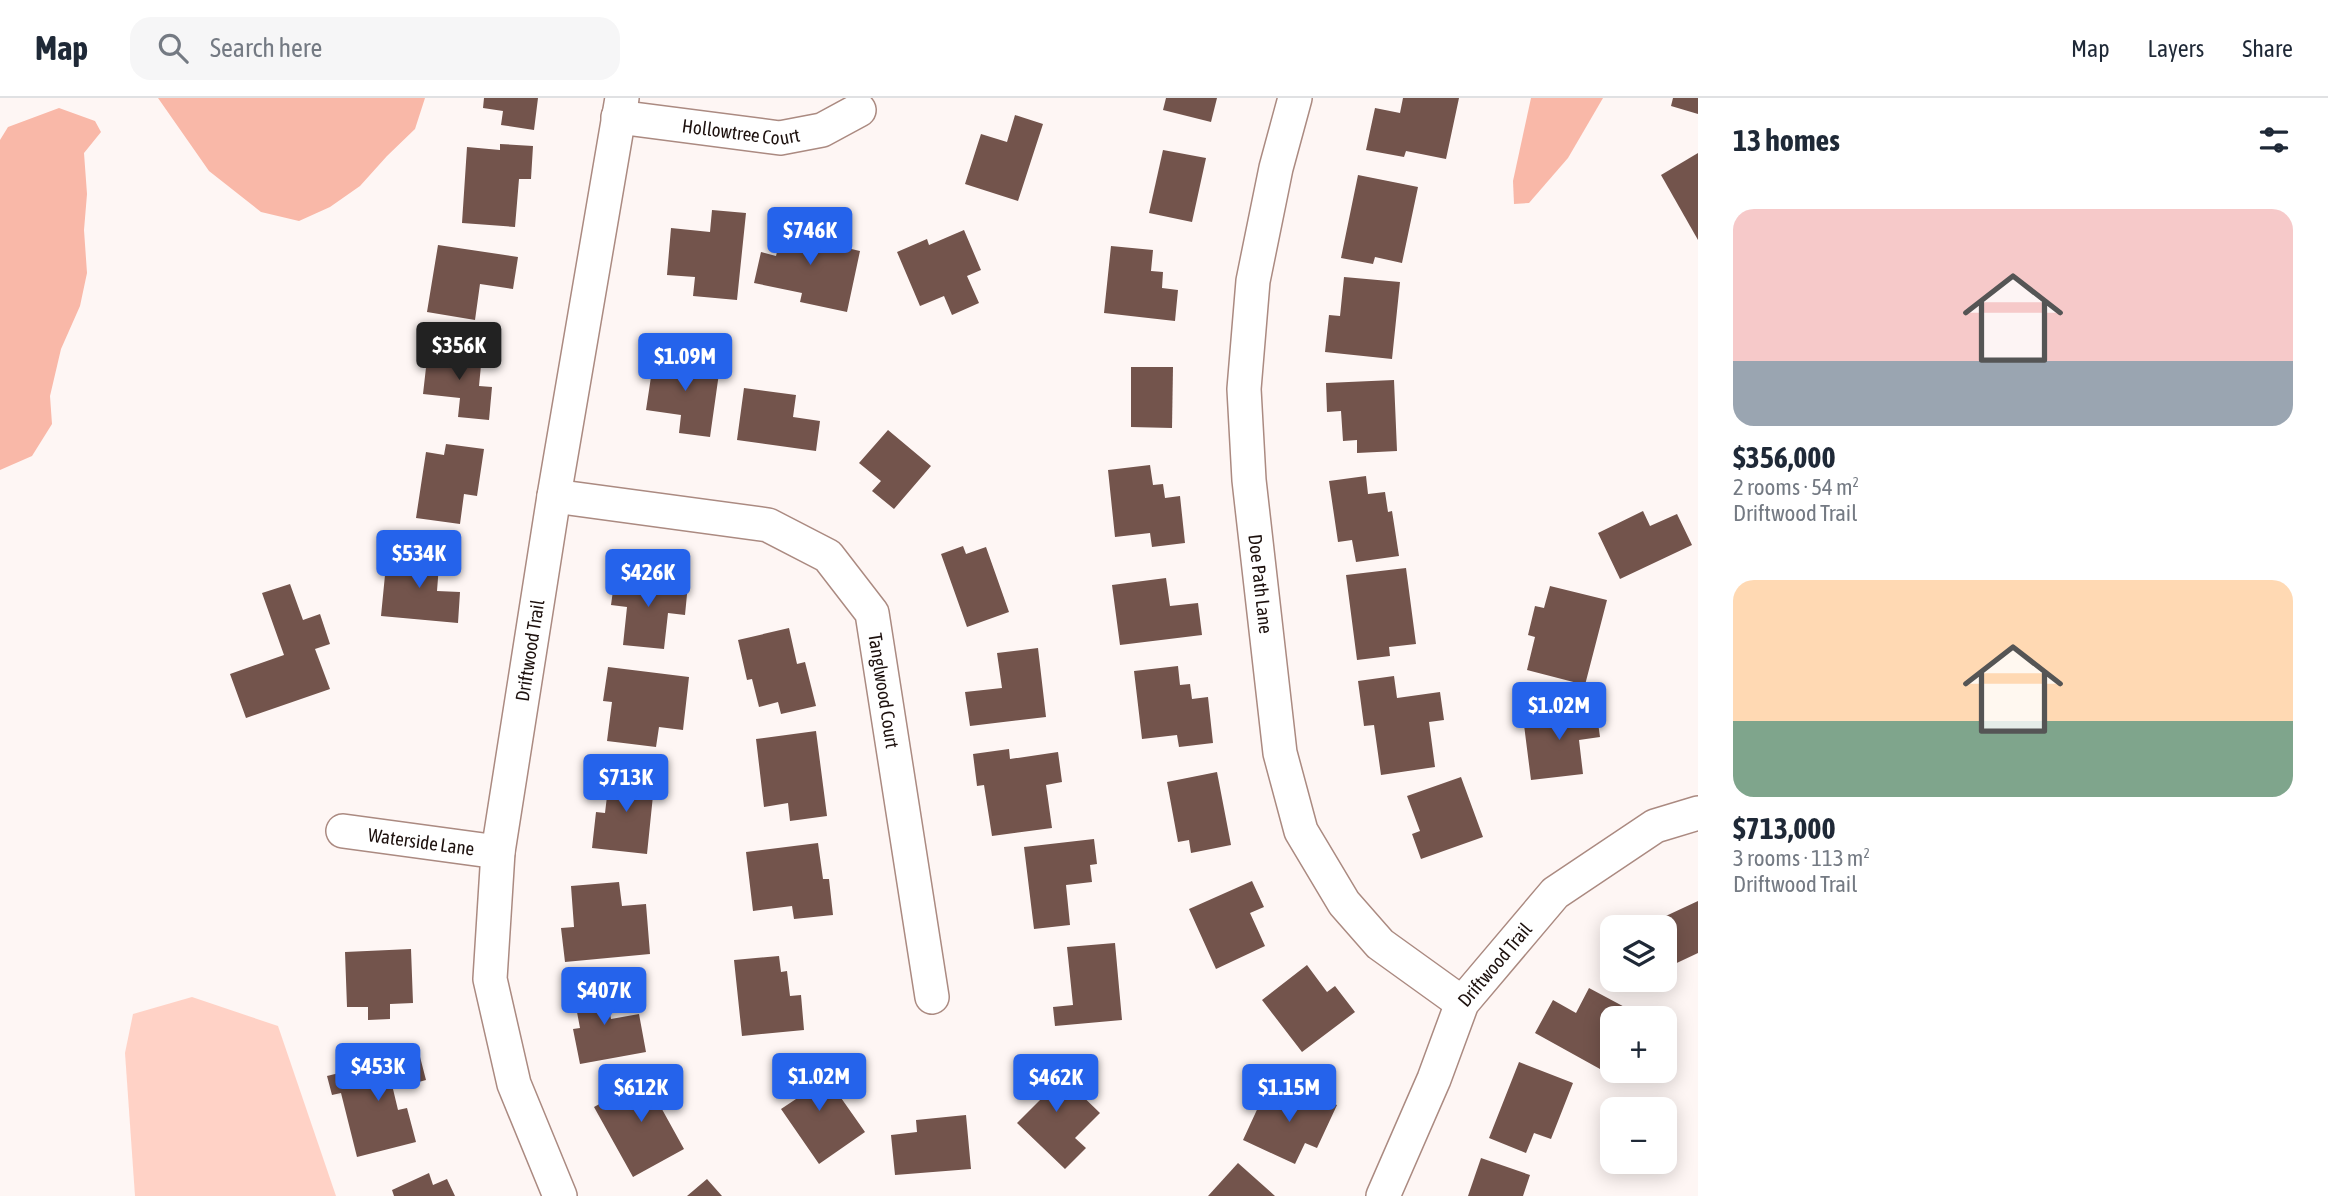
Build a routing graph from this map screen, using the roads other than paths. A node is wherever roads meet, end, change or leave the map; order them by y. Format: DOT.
graph roads {
  1 [pos="1295,98"];
  2 [pos="620,108"];
  3 [pos="859,110"];
  4 [pos="554,496"];
  5 [pos="1698,813"];
  6 [pos="343,831"];
  7 [pos="498,852"];
  8 [pos="932,996"];
  9 [pos="1462,1003"];
  10 [pos="560,1196"];
  11 [pos="1383,1196"];
  1 -- 9 [label="street, Doe Path Lane"];
  2 -- 3 [label="street, Hollowtree Court"];
  2 -- 4 [label="street, Driftwood Trail"];
  4 -- 7 [label="street, Driftwood Trail"];
  4 -- 8 [label="street, Tanglwood Court"];
  5 -- 9 [label="street, Driftwood Trail"];
  6 -- 7 [label="street, Waterside Lane"];
  7 -- 10 [label="street, Driftwood Trail"];
  9 -- 11 [label="street, Driftwood Trail"];
}
